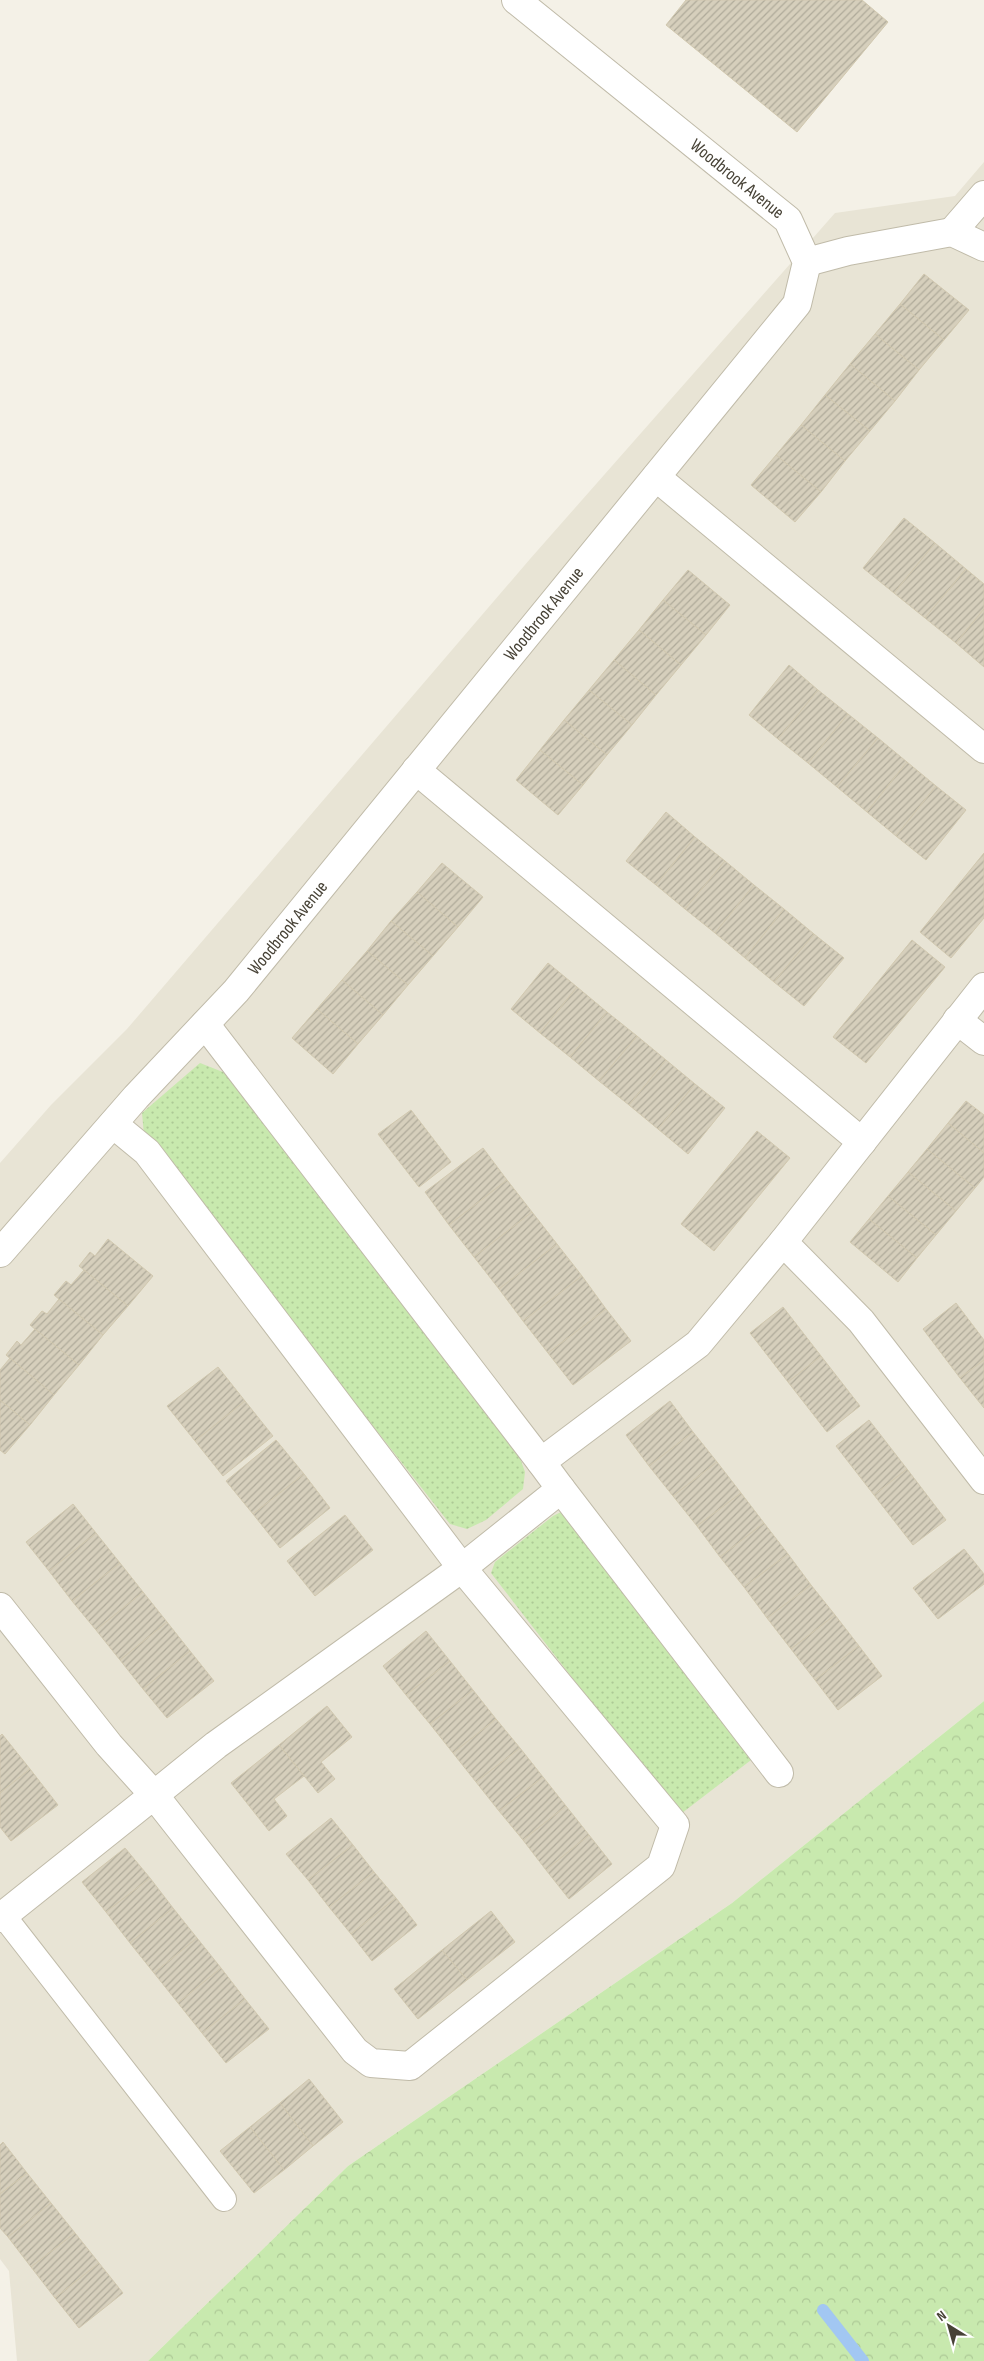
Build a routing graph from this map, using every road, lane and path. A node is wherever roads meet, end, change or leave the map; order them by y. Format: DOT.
graph roads {
  1 [pos="516,0"];
  2 [pos="984,195"];
  3 [pos="952,232"];
  4 [pos="984,247"];
  5 [pos="807,262"];
  6 [pos="656,477"];
  7 [pos="984,749"];
  8 [pos="416,770"];
  9 [pos="984,987"];
  10 [pos="957,1020"];
  11 [pos="205,1024"];
  12 [pos="984,1041"];
  13 [pos="113,1124"];
  14 [pos="862,1142"];
  15 [pos="783,1242"];
  16 [pos="0,1253"];
  17 [pos="541,1462"];
  18 [pos="984,1480"];
  19 [pos="561,1489"];
  20 [pos="462,1568"];
  21 [pos="0,1606"];
  22 [pos="779,1773"];
  23 [pos="154,1795"];
  24 [pos="2,1917"];
  25 [pos="224,2198"];
  1 -- 5 [label="street, Woodbrook Avenue"];
  2 -- 3 [label="street"];
  3 -- 4 [label="street"];
  3 -- 5 [label="street"];
  5 -- 6 [label="street, Woodbrook Avenue"];
  6 -- 7 [label="street"];
  6 -- 8 [label="street, Woodbrook Avenue"];
  8 -- 11 [label="street, Woodbrook Avenue"];
  8 -- 14 [label="street"];
  9 -- 10 [label="street"];
  10 -- 12 [label="street"];
  10 -- 14 [label="street"];
  11 -- 13 [label="street, Woodbrook Avenue"];
  11 -- 17 [label="street"];
  13 -- 16 [label="street, Woodbrook Avenue"];
  13 -- 20 [label="street"];
  14 -- 15 [label="street"];
  15 -- 17 [label="street"];
  15 -- 18 [label="street"];
  17 -- 19 [label="street"];
  19 -- 20 [label="street"];
  19 -- 22 [label="street"];
  20 -- 23 [label="street"];
  20 -- 23 [label="street"];
  21 -- 23 [label="street"];
  23 -- 24 [label="street"];
  24 -- 25 [label="lane"];
}
